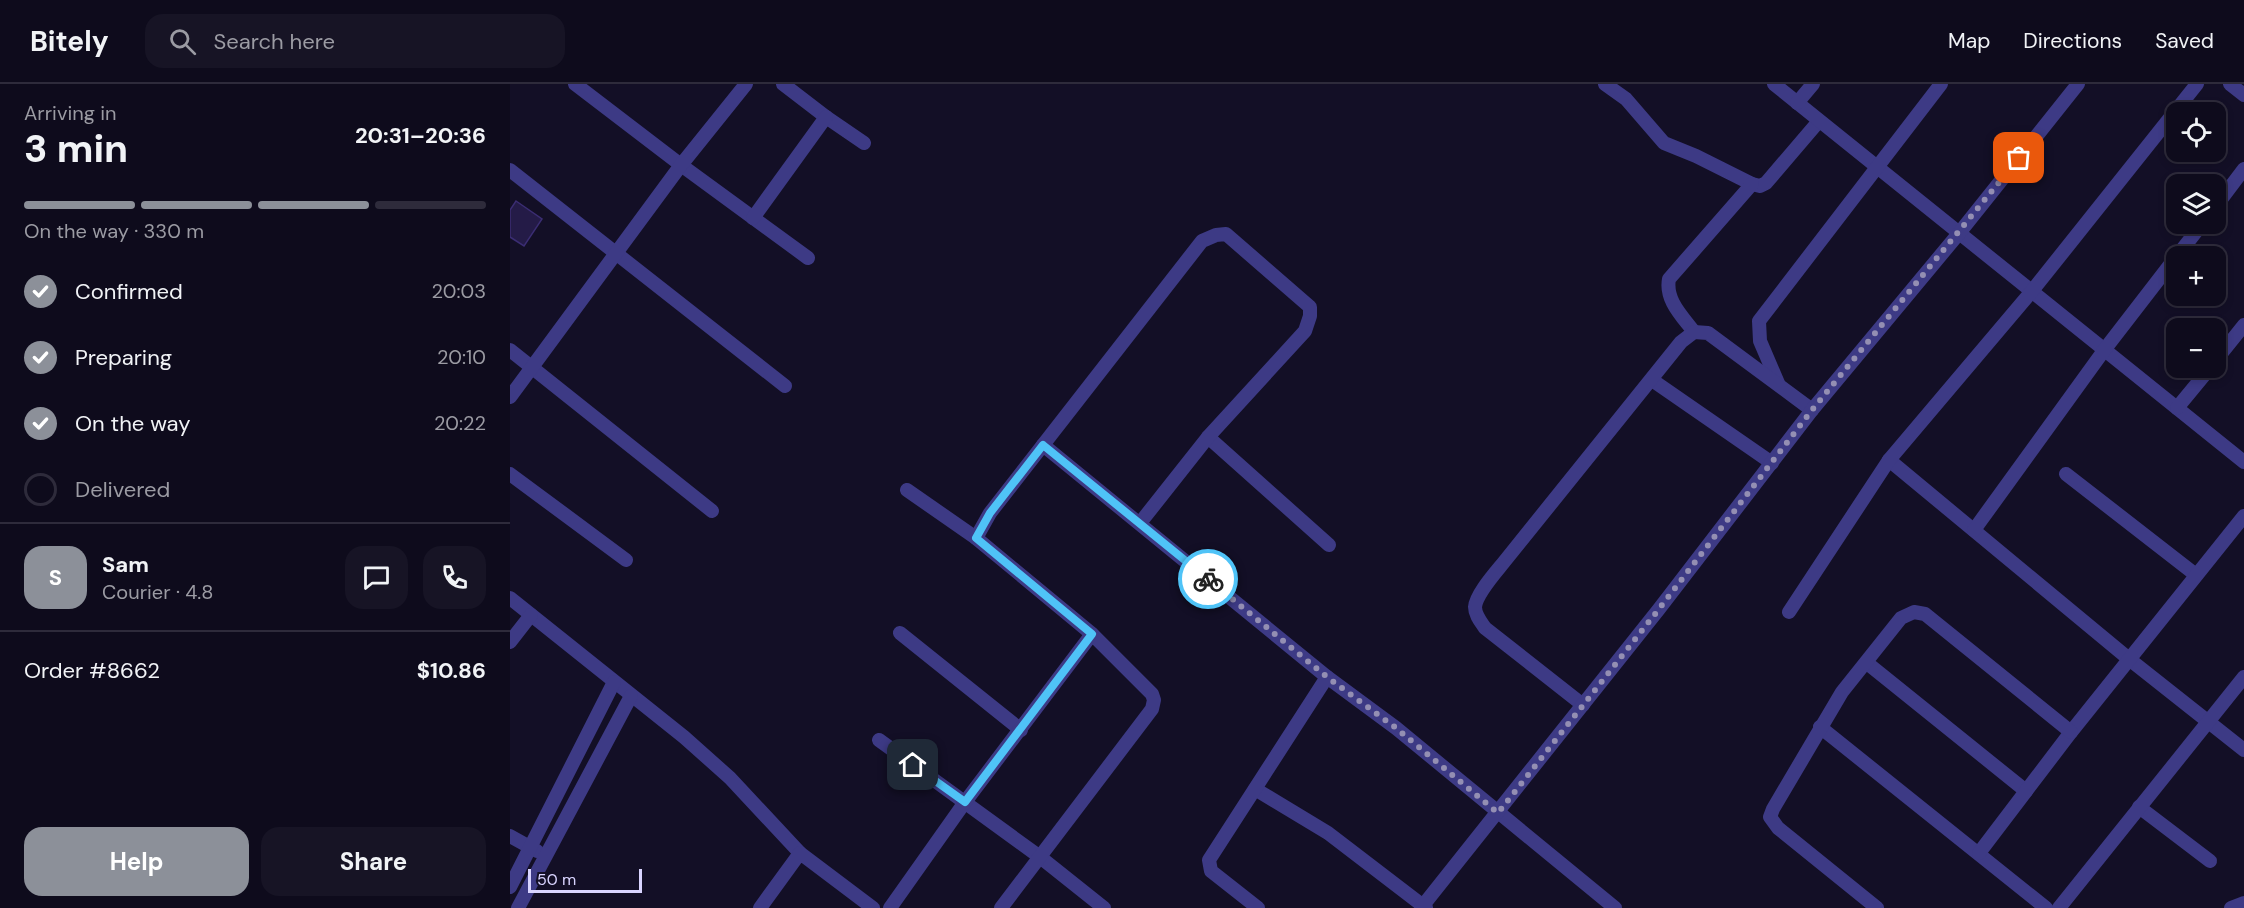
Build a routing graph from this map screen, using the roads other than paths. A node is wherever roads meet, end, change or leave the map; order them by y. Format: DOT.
graph roads {
  1 [pos="575,84"];
  2 [pos="746,84"];
  3 [pos="783,84"];
  4 [pos="1605,84"];
  5 [pos="1774,84"];
  6 [pos="1813,84"];
  7 [pos="1941,84"];
  8 [pos="2078,84"];
  9 [pos="2197,84"];
  10 [pos="1797,103"];
  11 [pos="826,117"];
  12 [pos="1819,121"];
  13 [pos="864,143"];
  14 [pos="681,165"];
  15 [pos="1878,167"];
  16 [pos="2244,169"];
  17 [pos="510,170"];
  18 [pos="1752,184"];
  19 [pos="2226,193"];
  20 [pos="753,218"];
  21 [pos="1960,232"];
  22 [pos="2194,234"];
  23 [pos="2185,246"];
  24 [pos="615,252"];
  25 [pos="808,258"];
  26 [pos="2166,271"];
  27 [pos="2032,291"];
  28 [pos="2242,331"];
  29 [pos="1694,332"];
  30 [pos="2105,349"];
  31 [pos="2226,349"];
  32 [pos="510,350"];
  33 [pos="533,368"];
  34 [pos="2202,378"];
  35 [pos="1652,380"];
  36 [pos="1778,383"];
  37 [pos="785,386"];
  38 [pos="510,397"];
  39 [pos="2177,408"];
  40 [pos="1812,410"];
  41 [pos="1208,437"];
  42 [pos="1043,445"];
  43 [pos="1889,460"];
  44 [pos="2244,462"];
  45 [pos="1772,463"];
  46 [pos="510,474"];
  47 [pos="2066,474"];
  48 [pos="907,490"];
  49 [pos="711,511"];
  50 [pos="2244,516"];
  51 [pos="1140,523"];
  52 [pos="1974,530"];
  53 [pos="976,538"];
  54 [pos="1329,545"];
  55 [pos="626,560"];
  56 [pos="2196,575"];
  57 [pos="510,598"];
  58 [pos="1789,612"];
  59 [pos="531,615"];
  60 [pos="900,633"];
  61 [pos="1092,634"];
  62 [pos="510,642"];
  63 [pos="2129,659"];
  64 [pos="1867,663"];
  65 [pos="2244,676"];
  66 [pos="1327,677"];
  67 [pos="614,682"];
  68 [pos="631,696"];
  69 [pos="1583,705"];
  70 [pos="2207,722"];
  71 [pos="1820,727"];
  72 [pos="1021,730"];
  73 [pos="2071,732"];
  74 [pos="879,740"];
  75 [pos="2244,750"];
  76 [pos="1255,789"];
  77 [pos="2026,791"];
  78 [pos="965,802"];
  79 [pos="2139,807"];
  80 [pos="1498,813"];
  81 [pos="510,836"];
  82 [pos="531,847"];
  83 [pos="800,853"];
  84 [pos="1979,853"];
  85 [pos="546,855"];
  86 [pos="1040,857"];
  87 [pos="2210,861"];
  88 [pos="510,887"];
  89 [pos="2244,903"];
  90 [pos="1424,907"];
  91 [pos="519,908"];
  92 [pos="760,908"];
  93 [pos="873,908"];
  94 [pos="890,908"];
  95 [pos="1001,908"];
  96 [pos="1104,908"];
  97 [pos="1258,908"];
  98 [pos="1615,908"];
  99 [pos="1877,908"];
  100 [pos="2046,908"];
  101 [pos="2059,908"];
  102 [pos="2231,908"];
  1 -- 14 [label="street"];
  2 -- 14 [label="street"];
  3 -- 11 [label="street"];
  4 -- 18 [label="street"];
  5 -- 10 [label="street"];
  6 -- 10 [label="street"];
  7 -- 15 [label="street"];
  8 -- 21 [label="street"];
  9 -- 27 [label="street"];
  10 -- 12 [label="street"];
  11 -- 13 [label="street"];
  11 -- 20 [label="street"];
  12 -- 15 [label="street"];
  12 -- 18 [label="street"];
  14 -- 20 [label="street"];
  14 -- 24 [label="street"];
  15 -- 21 [label="street"];
  15 -- 36 [label="street"];
  16 -- 19 [label="street"];
  17 -- 24 [label="street"];
  18 -- 29 [label="street"];
  20 -- 25 [label="street"];
  21 -- 27 [label="street"];
  21 -- 40 [label="street"];
  22 -- 23 [label="street"];
  24 -- 33 [label="street"];
  24 -- 37 [label="street"];
  26 -- 30 [label="street"];
  27 -- 30 [label="street"];
  27 -- 43 [label="street"];
  28 -- 31 [label="street"];
  29 -- 35 [label="street"];
  29 -- 36 [label="street"];
  30 -- 39 [label="street"];
  30 -- 52 [label="street"];
  32 -- 33 [label="street"];
  33 -- 38 [label="street"];
  33 -- 49 [label="street"];
  34 -- 39 [label="street"];
  35 -- 45 [label="street"];
  35 -- 69 [label="street"];
  36 -- 40 [label="street"];
  39 -- 44 [label="street"];
  40 -- 45 [label="street"];
  41 -- 42 [label="street"];
  41 -- 51 [label="street"];
  41 -- 54 [label="street"];
  42 -- 51 [label="street"];
  42 -- 53 [label="street"];
  43 -- 52 [label="street"];
  43 -- 58 [label="street"];
  45 -- 69 [label="street"];
  46 -- 55 [label="street"];
  47 -- 56 [label="street"];
  48 -- 53 [label="street"];
  50 -- 56 [label="street"];
  51 -- 66 [label="street"];
  52 -- 63 [label="street"];
  53 -- 61 [label="street"];
  56 -- 63 [label="street"];
  57 -- 59 [label="street"];
  59 -- 62 [label="street"];
  59 -- 67 [label="street"];
  60 -- 72 [label="street"];
  61 -- 72 [label="street"];
  61 -- 86 [label="street"];
  63 -- 70 [label="street"];
  63 -- 73 [label="street"];
  64 -- 71 [label="street"];
  64 -- 73 [label="street"];
  64 -- 77 [label="street"];
  65 -- 70 [label="street"];
  66 -- 76 [label="street"];
  66 -- 80 [label="street"];
  67 -- 68 [label="street"];
  67 -- 82 [label="street"];
  68 -- 83 [label="street"];
  68 -- 85 [label="street"];
  69 -- 80 [label="street"];
  70 -- 75 [label="street"];
  70 -- 79 [label="street"];
  71 -- 84 [label="street"];
  71 -- 99 [label="street"];
  72 -- 78 [label="street"];
  73 -- 77 [label="street"];
  74 -- 78 [label="street"];
  76 -- 90 [label="street"];
  76 -- 97 [label="street"];
  77 -- 84 [label="street"];
  78 -- 86 [label="street"];
  78 -- 94 [label="street"];
  79 -- 87 [label="street"];
  79 -- 101 [label="street"];
  80 -- 90 [label="street"];
  80 -- 98 [label="street"];
  81 -- 82 [label="street"];
  82 -- 85 [label="street"];
  82 -- 88 [label="street"];
  83 -- 92 [label="street"];
  83 -- 93 [label="street"];
  84 -- 100 [label="street"];
  85 -- 91 [label="street"];
  86 -- 95 [label="street"];
  86 -- 96 [label="street"];
  89 -- 102 [label="street"];
}
